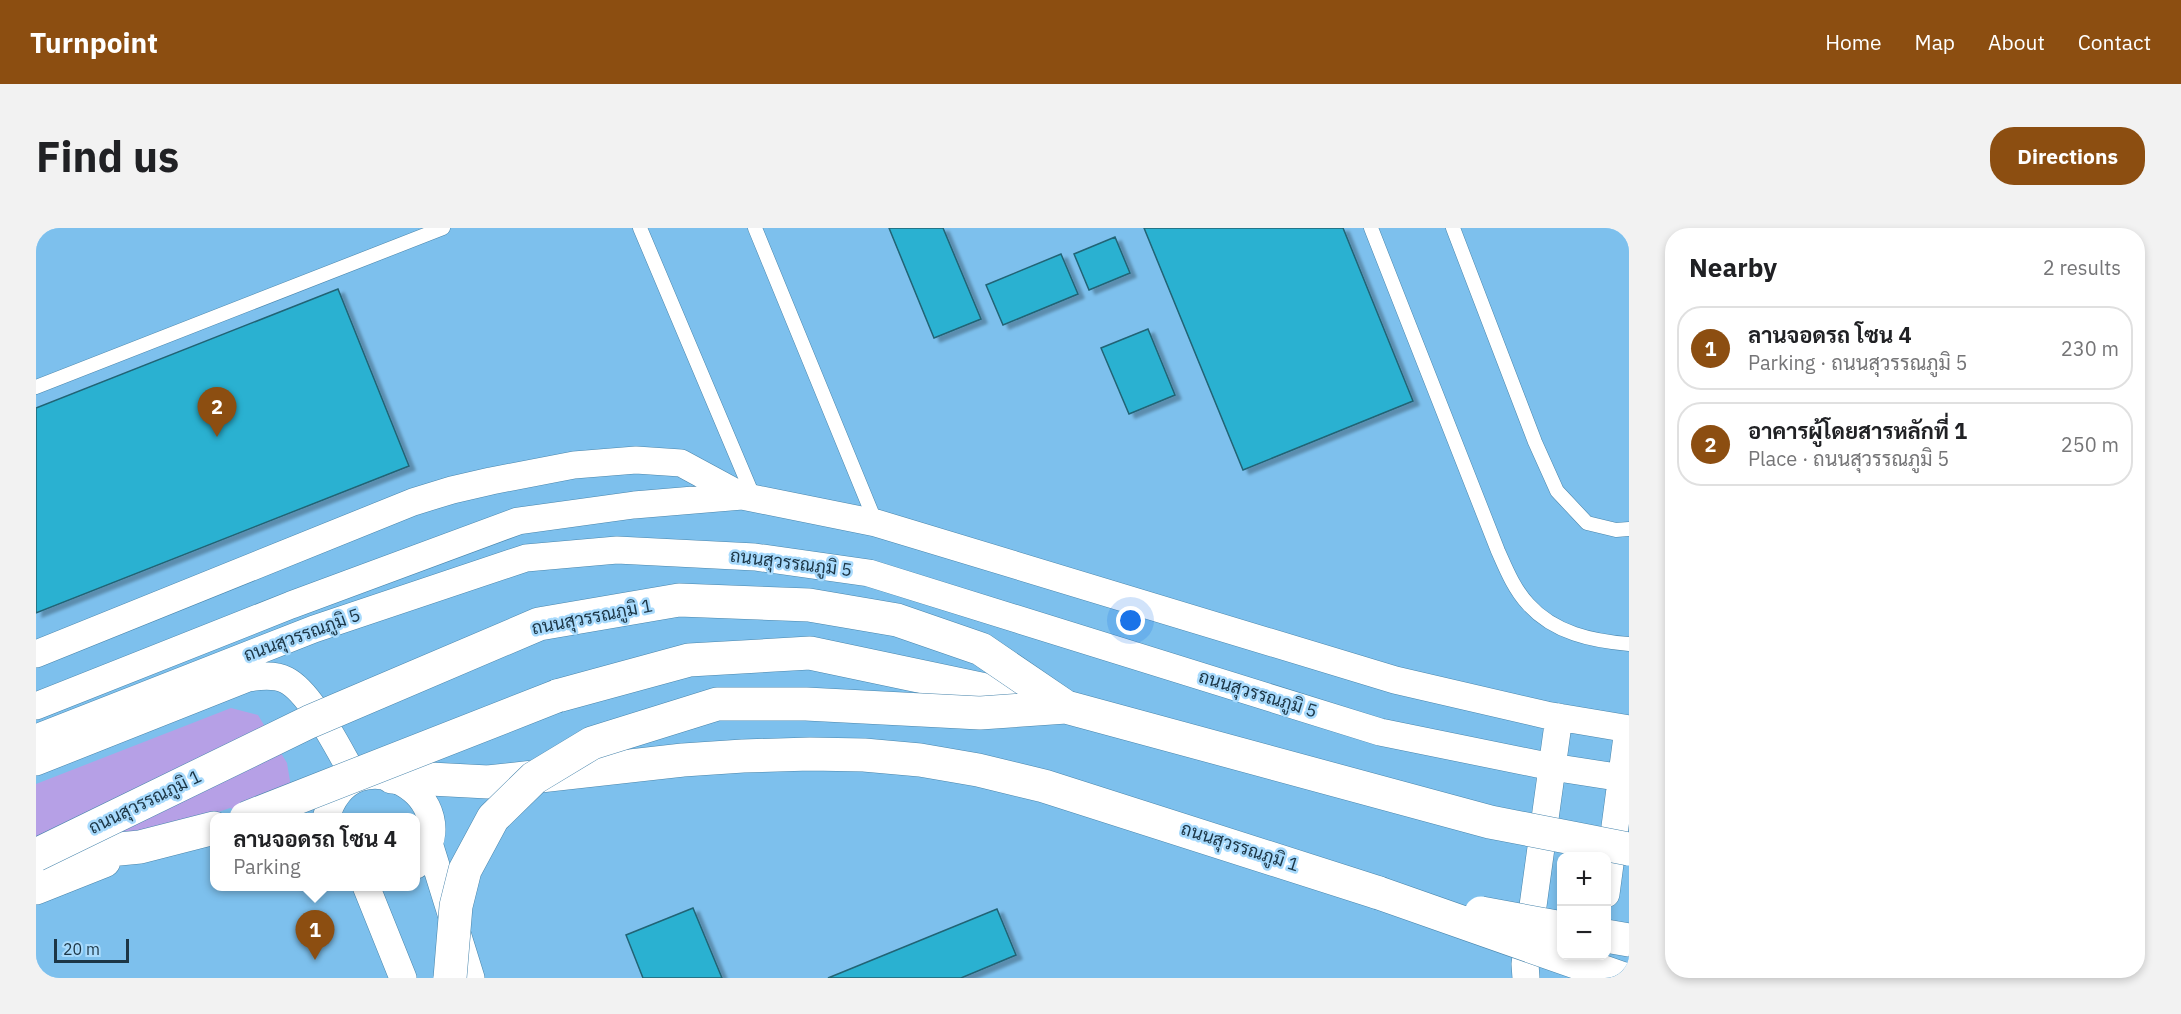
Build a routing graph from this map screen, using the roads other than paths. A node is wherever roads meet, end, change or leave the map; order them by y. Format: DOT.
graph roads {
  1 [pos="443,228"];
  2 [pos="640,228"];
  3 [pos="755,228"];
  4 [pos="1371,228"];
  5 [pos="1453,228"];
  6 [pos="36,387"];
  7 [pos="748,497"];
  8 [pos="876,523"];
  9 [pos="1629,529"];
  10 [pos="1629,644"];
  11 [pos="36,654"];
  12 [pos="36,706"];
  13 [pos="1066,707"];
  14 [pos="1559,717"];
  15 [pos="1629,729"];
  16 [pos="36,738"];
  17 [pos="36,762"];
  18 [pos="1552,767"];
  19 [pos="392,777"];
  20 [pos="1625,778"];
  21 [pos="356,779"];
  22 [pos="259,813"];
  23 [pos="328,813"];
  24 [pos="210,829"];
  25 [pos="140,847"];
  26 [pos="1629,849"];
  27 [pos="422,854"];
  28 [pos="36,856"];
  29 [pos="1611,863"];
  30 [pos="36,888"];
  31 [pos="368,891"];
  32 [pos="1379,893"];
  33 [pos="1557,927"];
  34 [pos="1611,937"];
  35 [pos="1629,940"];
  36 [pos="1598,960"];
  37 [pos="403,978"];
  38 [pos="450,978"];
  39 [pos="471,978"];
  40 [pos="1526,978"];
  41 [pos="1596,978"];
  42 [pos="1621,978"];
  1 -- 6 [label="lane"];
  2 -- 7 [label="lane"];
  3 -- 8 [label="lane"];
  4 -- 10 [label="lane"];
  5 -- 9 [label="lane"];
  7 -- 8 [label="street, ถนนสุวรรณภูมิ 5"];
  7 -- 11 [label="street, ถนนสุวรรณภูมิ 5"];
  7 -- 12 [label="street, ถนนสุวรรณภูมิ 5"];
  8 -- 14 [label="street, ถนนสุวรรณภูมิ 5"];
  13 -- 22 [label="highway, ถนนสุวรรณภูมิ 1, bridge"];
  13 -- 26 [label="highway, ถนนสุวรรณภูมิ 1, bridge"];
  13 -- 28 [label="highway, ถนนสุวรรณภูมิ 1, bridge"];
  13 -- 38 [label="highway, ถนนสุวรรณภูมิ 1, bridge"];
  14 -- 15 [label="street, ถนนสุวรรณภูมิ 5"];
  14 -- 18 [label="street"];
  15 -- 20 [label="street, ถนนสุวรรณภูมิ 5"];
  16 -- 18 [label="street, ถนนสุวรรณภูมิ 5"];
  17 -- 21 [label="street, ถนนสุวรรณภูมิ 5"];
  18 -- 20 [label="street, ถนนสุวรรณภูมิ 5"];
  18 -- 40 [label="street"];
  19 -- 21 [label="street"];
  19 -- 27 [label="street"];
  19 -- 32 [label="highway, ถนนสุวรรณภูมิ 1"];
  20 -- 29 [label="street, ถนนสุวรรณภูมิ 5"];
  21 -- 23 [label="street"];
  24 -- 25 [label="highway, ถนนสุวรรณภูมิ 1"];
  25 -- 28 [label="highway, ถนนสุวรรณภูมิ 1"];
  25 -- 30 [label="highway, ถนนสุวรรณภูมิ 1"];
  27 -- 39 [label="street"];
  31 -- 37 [label="street"];
  32 -- 33 [label="highway, ถนนสุวรรณภูมิ 1, bridge"];
  32 -- 42 [label="highway, bridge"];
  34 -- 35 [label="highway"];
  36 -- 41 [label="street"];
}
